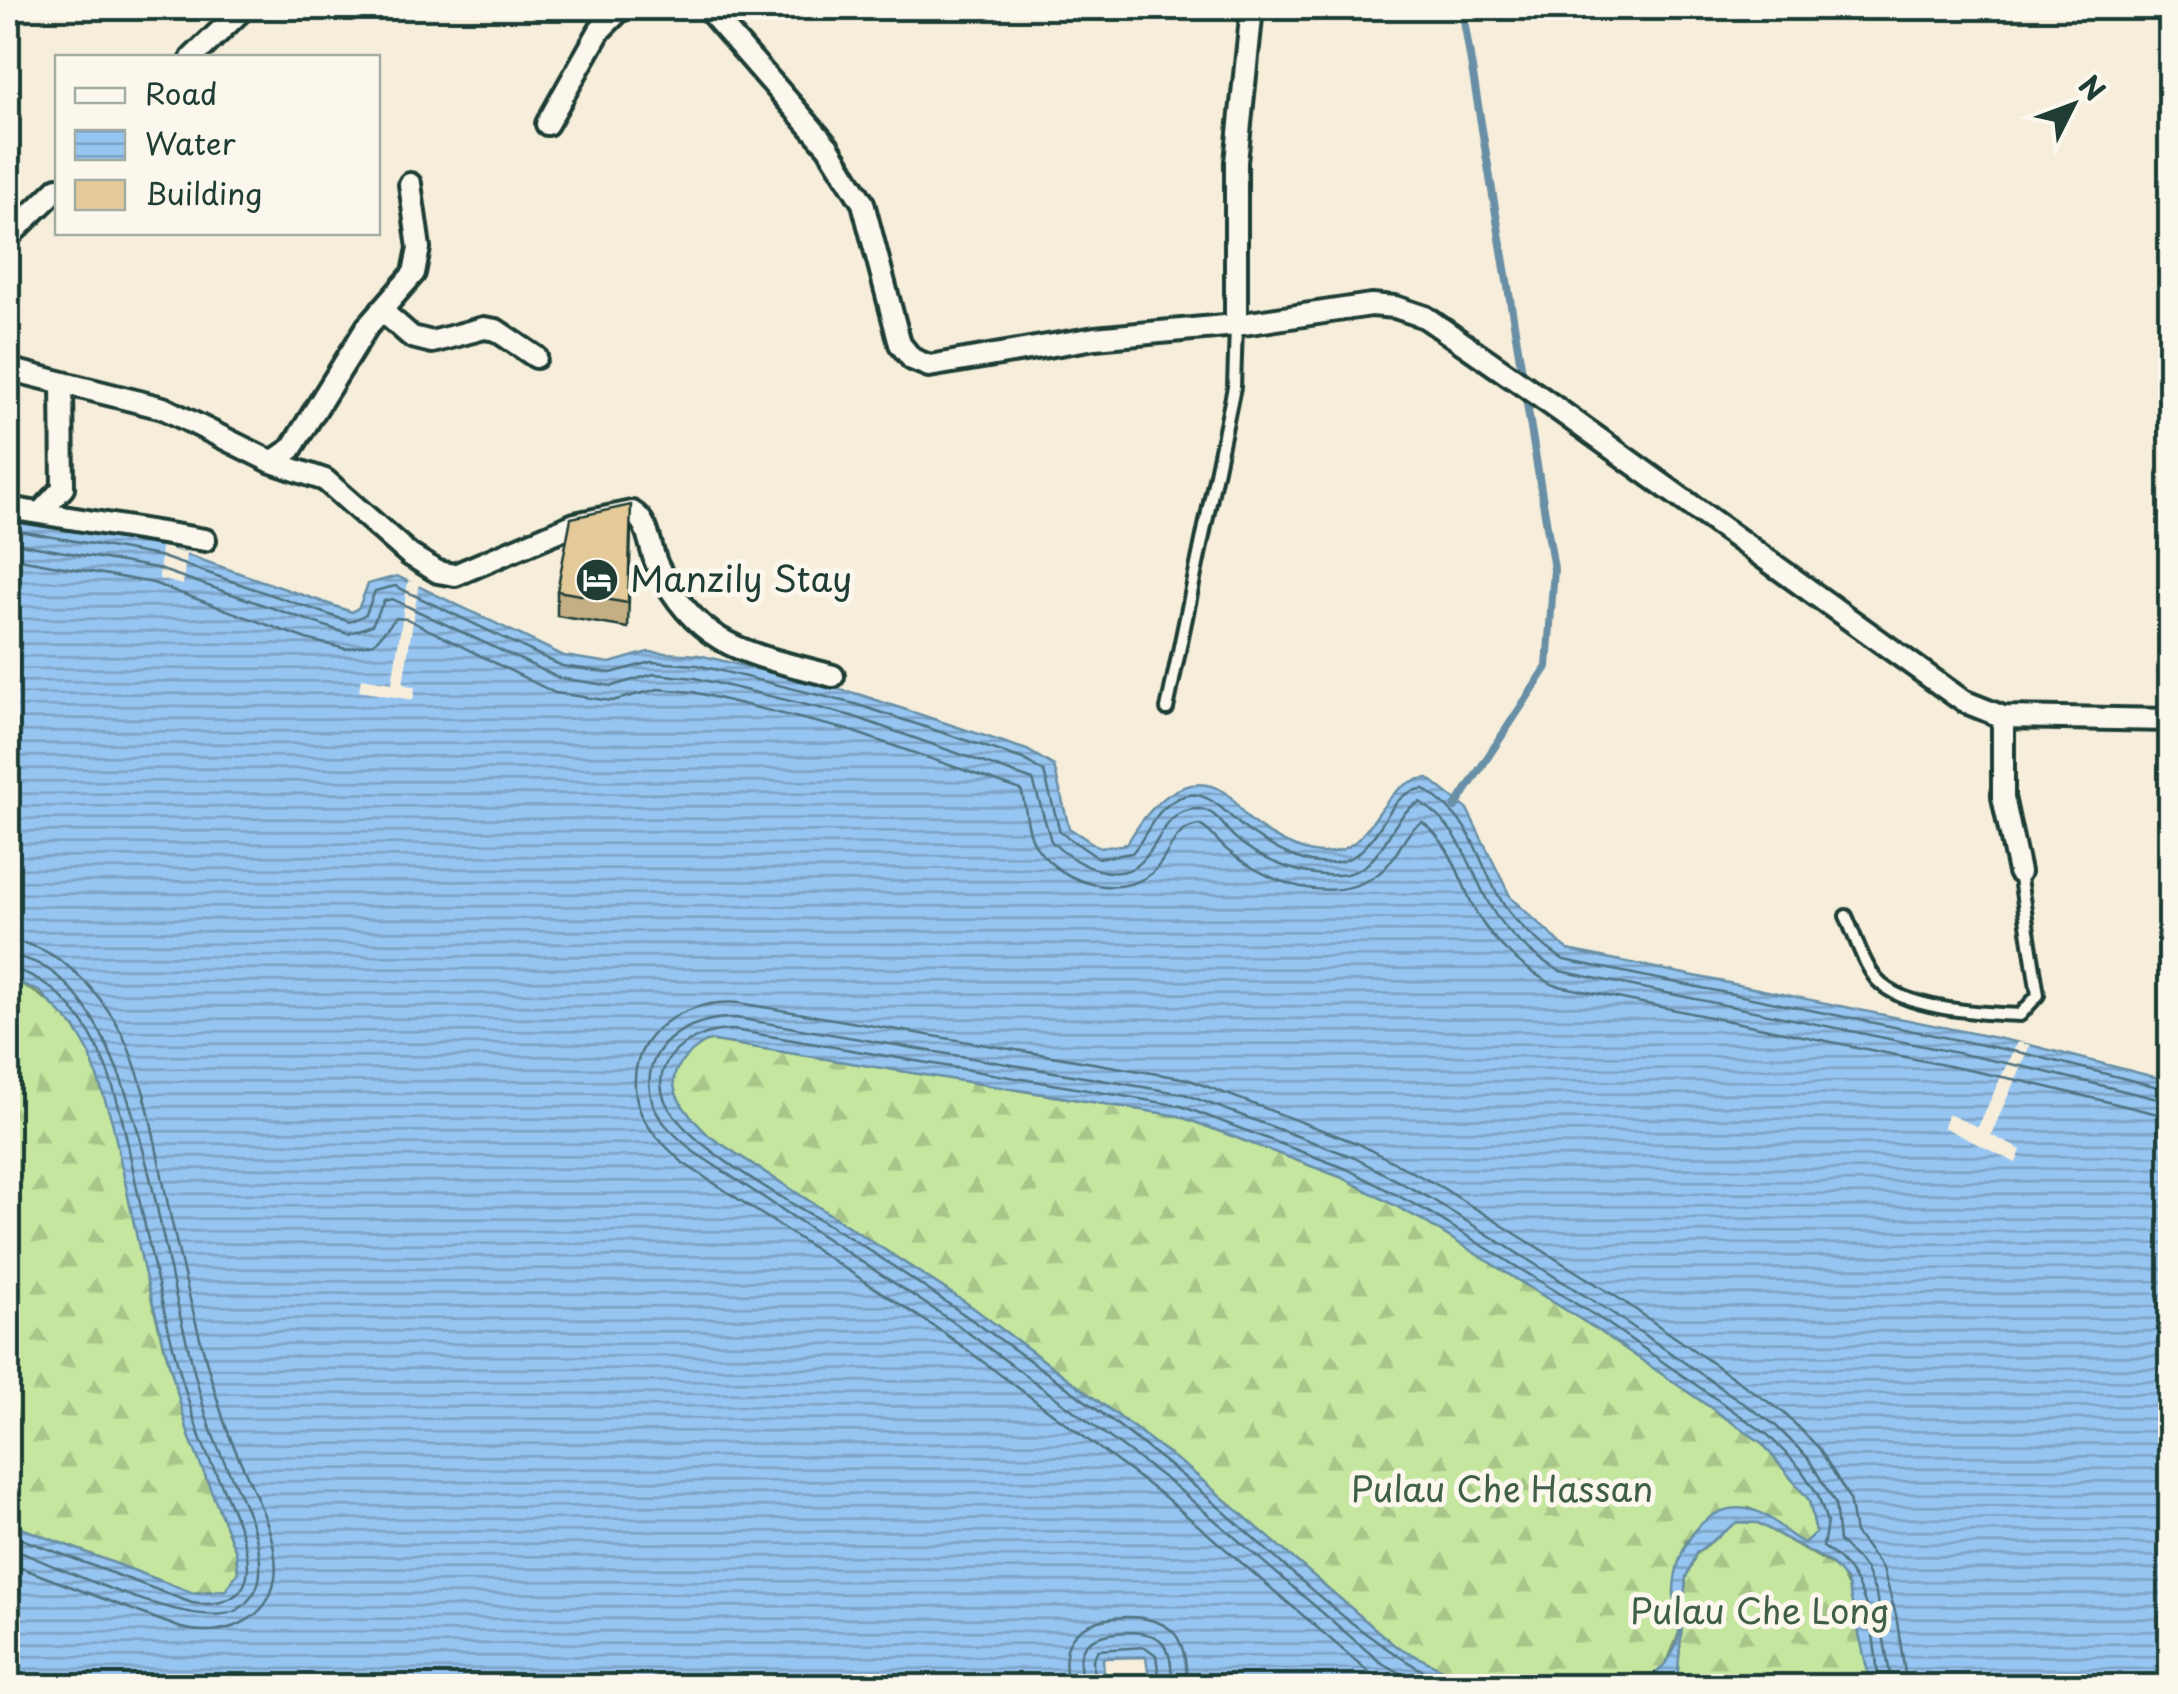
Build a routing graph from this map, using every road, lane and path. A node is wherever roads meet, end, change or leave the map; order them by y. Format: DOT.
graph roads {
  1 [pos="244,8"];
  2 [pos="622,8"];
  3 [pos="707,8"];
  4 [pos="1252,8"];
  5 [pos="195,55"];
  6 [pos="547,124"];
  7 [pos="410,184"];
  8 [pos="55,191"];
  9 [pos="8,237"];
  10 [pos="381,310"];
  11 [pos="1236,325"];
  12 [pos="536,358"];
  13 [pos="8,370"];
  14 [pos="62,383"];
  15 [pos="272,462"];
  16 [pos="8,508"];
  17 [pos="40,514"];
  18 [pos="204,540"];
  19 [pos="833,676"];
  20 [pos="1167,709"];
  21 [pos="2003,718"];
  22 [pos="2170,720"];
  23 [pos="2019,872"];
  24 [pos="1846,916"];
  1 -- 5 [label="street"];
  2 -- 6 [label="street"];
  3 -- 11 [label="street"];
  4 -- 11 [label="street"];
  7 -- 10 [label="street"];
  8 -- 9 [label="street"];
  10 -- 12 [label="street"];
  10 -- 15 [label="street"];
  11 -- 20 [label="lane"];
  11 -- 21 [label="street"];
  13 -- 14 [label="street"];
  14 -- 15 [label="street"];
  14 -- 17 [label="street"];
  15 -- 19 [label="street"];
  16 -- 17 [label="street"];
  17 -- 18 [label="street"];
  21 -- 22 [label="street"];
  21 -- 23 [label="street"];
  23 -- 24 [label="lane"];
}
